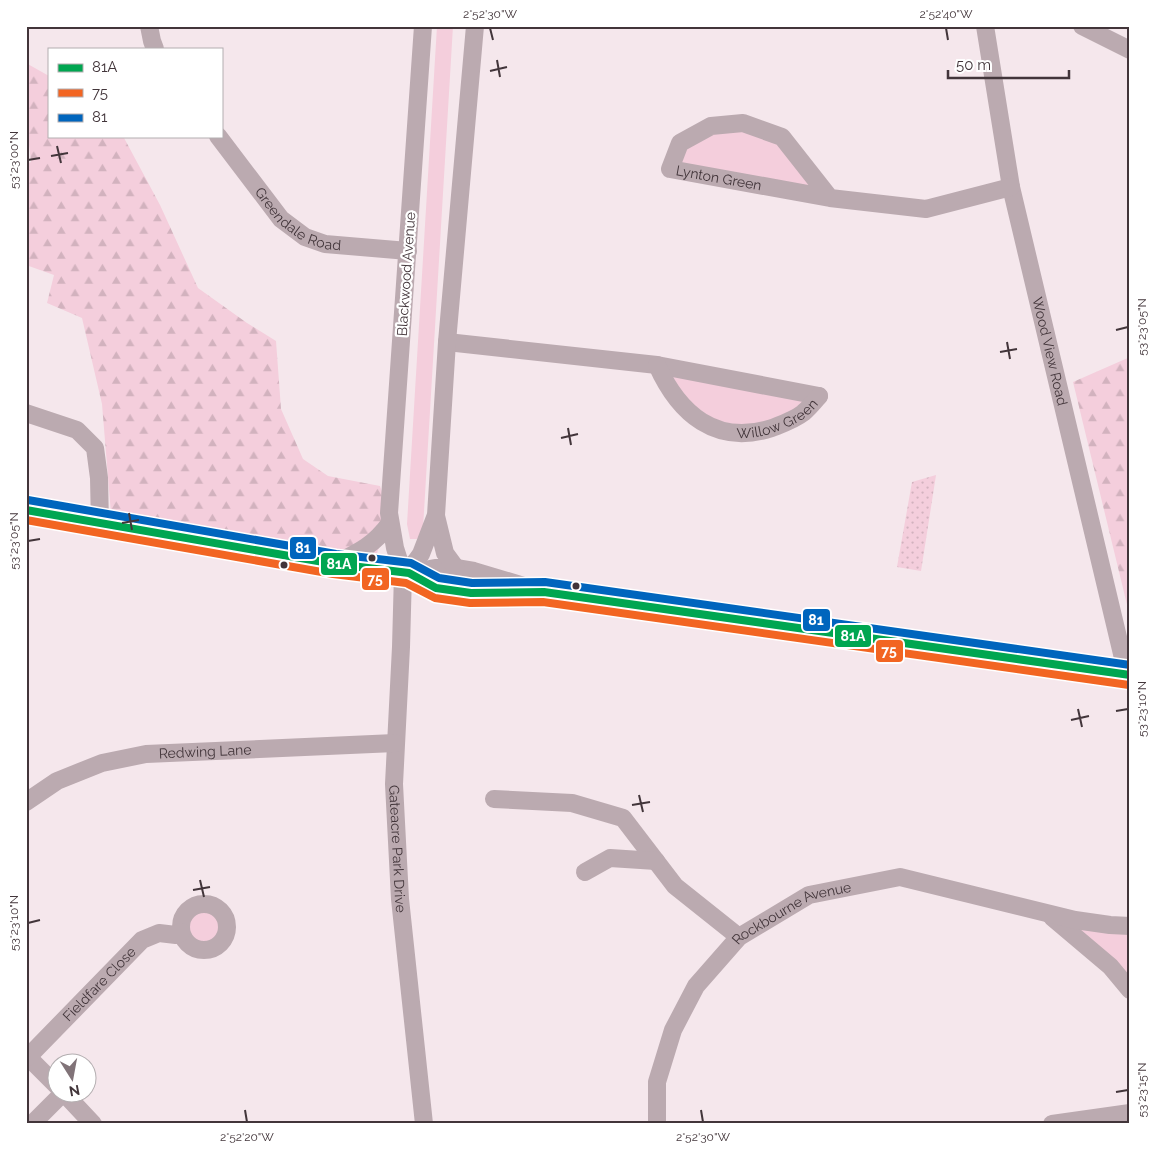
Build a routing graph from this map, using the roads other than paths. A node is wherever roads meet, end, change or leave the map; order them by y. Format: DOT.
graph roads {
  1 [pos="149,26"];
  2 [pos="423,26"];
  3 [pos="475,26"];
  4 [pos="985,26"];
  5 [pos="1082,26"];
  6 [pos="155,48"];
  7 [pos="1130,50"];
  8 [pos="219,138"];
  9 [pos="1011,187"];
  10 [pos="830,198"];
  11 [pos="408,251"];
  12 [pos="447,342"];
  13 [pos="657,365"];
  14 [pos="26,413"];
  15 [pos="26,510"];
  16 [pos="436,515"];
  17 [pos="390,523"];
  18 [pos="100,524"];
  19 [pos="335,564"];
  20 [pos="456,568"];
  21 [pos="406,573"];
  22 [pos="544,592"];
  23 [pos="1128,675"];
  24 [pos="395,743"];
  25 [pos="494,799"];
  26 [pos="26,802"];
  27 [pos="656,861"];
  28 [pos="585,872"];
  29 [pos="1049,914"];
  30 [pos="1130,926"];
  31 [pos="181,932"];
  32 [pos="739,937"];
  33 [pos="1130,990"];
  34 [pos="27,1056"];
  35 [pos="48,1077"];
  36 [pos="54,1102"];
  37 [pos="72,1102"];
  38 [pos="1130,1113"];
  39 [pos="32,1124"];
  40 [pos="93,1124"];
  41 [pos="424,1124"];
  42 [pos="657,1124"];
  43 [pos="1052,1124"];
  1 -- 6 [label="street"];
  2 -- 11 [label="street, Blackwood Avenue"];
  3 -- 12 [label="street"];
  4 -- 9 [label="street, Wood View Road"];
  5 -- 7 [label="street"];
  8 -- 11 [label="street, Greendale Road"];
  9 -- 10 [label="street, Lynton Green"];
  9 -- 23 [label="street, Wood View Road"];
  10 -- 10 [label="street, Lynton Green"];
  11 -- 17 [label="street, Blackwood Avenue"];
  12 -- 13 [label="street, Willow Green"];
  12 -- 16 [label="street"];
  13 -- 13 [label="street, Willow Green"];
  14 -- 18 [label="street"];
  15 -- 18 [label="street"];
  16 -- 20 [label="street"];
  16 -- 21 [label="street"];
  17 -- 19 [label="street"];
  17 -- 21 [label="street, Blackwood Avenue"];
  18 -- 19 [label="street"];
  19 -- 21 [label="street"];
  20 -- 21 [label="street"];
  20 -- 22 [label="street"];
  21 -- 22 [label="street"];
  21 -- 24 [label="street, Gateacre Park Drive"];
  22 -- 23 [label="street"];
  24 -- 26 [label="street, Redwing Lane"];
  24 -- 41 [label="street, Gateacre Park Drive"];
  25 -- 27 [label="street"];
  27 -- 28 [label="street"];
  27 -- 32 [label="street"];
  29 -- 30 [label="street, Rockbourne Avenue"];
  29 -- 32 [label="street, Rockbourne Avenue"];
  29 -- 33 [label="street, Rockbourne Avenue"];
  31 -- 34 [label="street, Fieldfare Close"];
  32 -- 42 [label="street, Rockbourne Avenue"];
  34 -- 35 [label="street"];
  36 -- 39 [label="street"];
  37 -- 40 [label="street"];
  38 -- 43 [label="street"];
}
